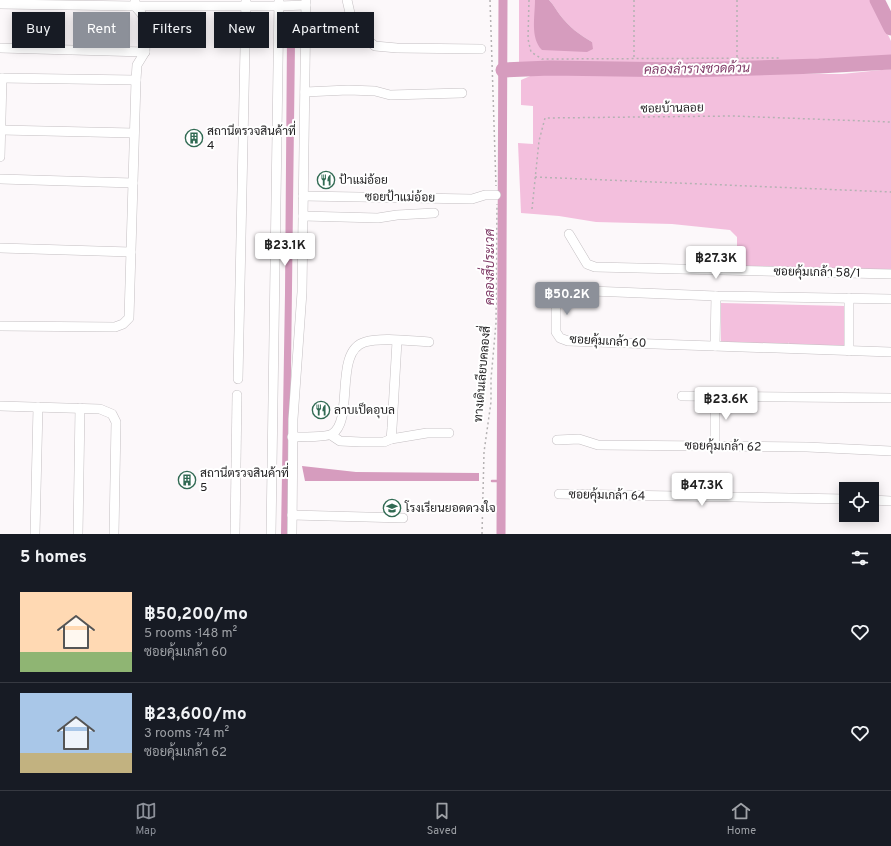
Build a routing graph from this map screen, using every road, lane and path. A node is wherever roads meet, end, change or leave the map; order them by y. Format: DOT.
graph roads {
  1 [pos="347,0"];
  2 [pos="490,0"];
  3 [pos="529,0"];
  4 [pos="634,0"];
  5 [pos="737,0"];
  6 [pos="306,2"];
  7 [pos="135,3"];
  8 [pos="246,3"];
  9 [pos="279,3"];
  10 [pos="0,4"];
  11 [pos="0,48"];
  12 [pos="481,49"];
  13 [pos="145,52"];
  14 [pos="737,58"];
  15 [pos="779,58"];
  16 [pos="634,59"];
  17 [pos="1,78"];
  18 [pos="136,80"];
  19 [pos="305,92"];
  20 [pos="462,92"];
  21 [pos="891,122"];
  22 [pos="1,130"];
  23 [pos="134,133"];
  24 [pos="0,157"];
  25 [pos="535,176"];
  26 [pos="0,179"];
  27 [pos="133,183"];
  28 [pos="891,192"];
  29 [pos="496,195"];
  30 [pos="303,196"];
  31 [pos="532,209"];
  32 [pos="434,213"];
  33 [pos="303,216"];
  34 [pos="569,234"];
  35 [pos="0,248"];
  36 [pos="131,252"];
  37 [pos="891,274"];
  38 [pos="716,296"];
  39 [pos="850,298"];
  40 [pos="891,299"];
  41 [pos="0,326"];
  42 [pos="397,341"];
  43 [pos="429,342"];
  44 [pos="715,346"];
  45 [pos="849,351"];
  46 [pos="891,352"];
  47 [pos="238,379"];
  48 [pos="237,395"];
  49 [pos="682,396"];
  50 [pos="715,396"];
  51 [pos="891,398"];
  52 [pos="0,406"];
  53 [pos="38,407"];
  54 [pos="80,408"];
  55 [pos="449,433"];
  56 [pos="330,435"];
  57 [pos="292,437"];
  58 [pos="391,439"];
  59 [pos="557,440"];
  60 [pos="715,446"];
  61 [pos="891,451"];
  62 [pos="559,494"];
  63 [pos="839,500"];
  64 [pos="879,500"];
  65 [pos="891,501"];
  66 [pos="292,515"];
  67 [pos="403,518"];
  68 [pos="35,534"];
  69 [pos="78,534"];
  70 [pos="114,534"];
  71 [pos="235,534"];
  72 [pos="271,534"];
  73 [pos="292,534"];
  74 [pos="482,534"];
  1 -- 12 [label="street"];
  2 -- 29 [label="path, ทางเดินเลียบคลองสี่"];
  3 -- 16 [label="path"];
  4 -- 16 [label="path"];
  5 -- 14 [label="path"];
  6 -- 9 [label="street"];
  6 -- 19 [label="street"];
  7 -- 8 [label="street"];
  7 -- 10 [label="street"];
  7 -- 13 [label="street"];
  8 -- 9 [label="street"];
  8 -- 47 [label="street"];
  9 -- 72 [label="street"];
  11 -- 13 [label="street"];
  13 -- 18 [label="street"];
  14 -- 15 [label="path"];
  14 -- 16 [label="path"];
  17 -- 18 [label="street"];
  17 -- 22 [label="street"];
  18 -- 23 [label="street"];
  19 -- 20 [label="street"];
  19 -- 30 [label="street"];
  21 -- 25 [label="path, ซอยบ้านลอย"];
  22 -- 23 [label="street"];
  22 -- 24 [label="street"];
  23 -- 27 [label="street"];
  25 -- 28 [label="path"];
  25 -- 31 [label="path, ซอยบ้านลอย"];
  26 -- 27 [label="street"];
  27 -- 36 [label="street"];
  29 -- 30 [label="street, ซอยป้าแม่อ้อย"];
  29 -- 74 [label="path, ทางเดินเลียบคลองสี่"];
  30 -- 33 [label="street"];
  32 -- 33 [label="street"];
  33 -- 57 [label="street"];
  34 -- 37 [label="street, ซอยคุ้มเกล้า 58/1"];
  35 -- 36 [label="street"];
  36 -- 41 [label="street"];
  38 -- 39 [label="street, ซอยคุ้มเกล้า 60"];
  38 -- 44 [label="street"];
  38 -- 44 [label="street, ซอยคุ้มเกล้า 60"];
  39 -- 40 [label="street, ซอยคุ้มเกล้า 60"];
  39 -- 45 [label="street"];
  42 -- 43 [label="street"];
  42 -- 56 [label="street"];
  42 -- 58 [label="street"];
  44 -- 45 [label="street, ซอยคุ้มเกล้า 60"];
  45 -- 46 [label="street, ซอยคุ้มเกล้า 60"];
  48 -- 71 [label="street"];
  49 -- 50 [label="street"];
  50 -- 51 [label="street"];
  50 -- 60 [label="street"];
  52 -- 53 [label="street"];
  53 -- 54 [label="street"];
  53 -- 68 [label="street"];
  54 -- 69 [label="street"];
  54 -- 70 [label="street"];
  55 -- 58 [label="street"];
  56 -- 57 [label="street"];
  56 -- 58 [label="street"];
  57 -- 66 [label="street"];
  59 -- 60 [label="street, ซอยคุ้มเกล้า 62"];
  60 -- 61 [label="street, ซอยคุ้มเกล้า 62"];
  62 -- 63 [label="street, ซอยคุ้มเกล้า 64"];
  64 -- 65 [label="street"];
  66 -- 67 [label="street"];
  66 -- 73 [label="street"];
}
